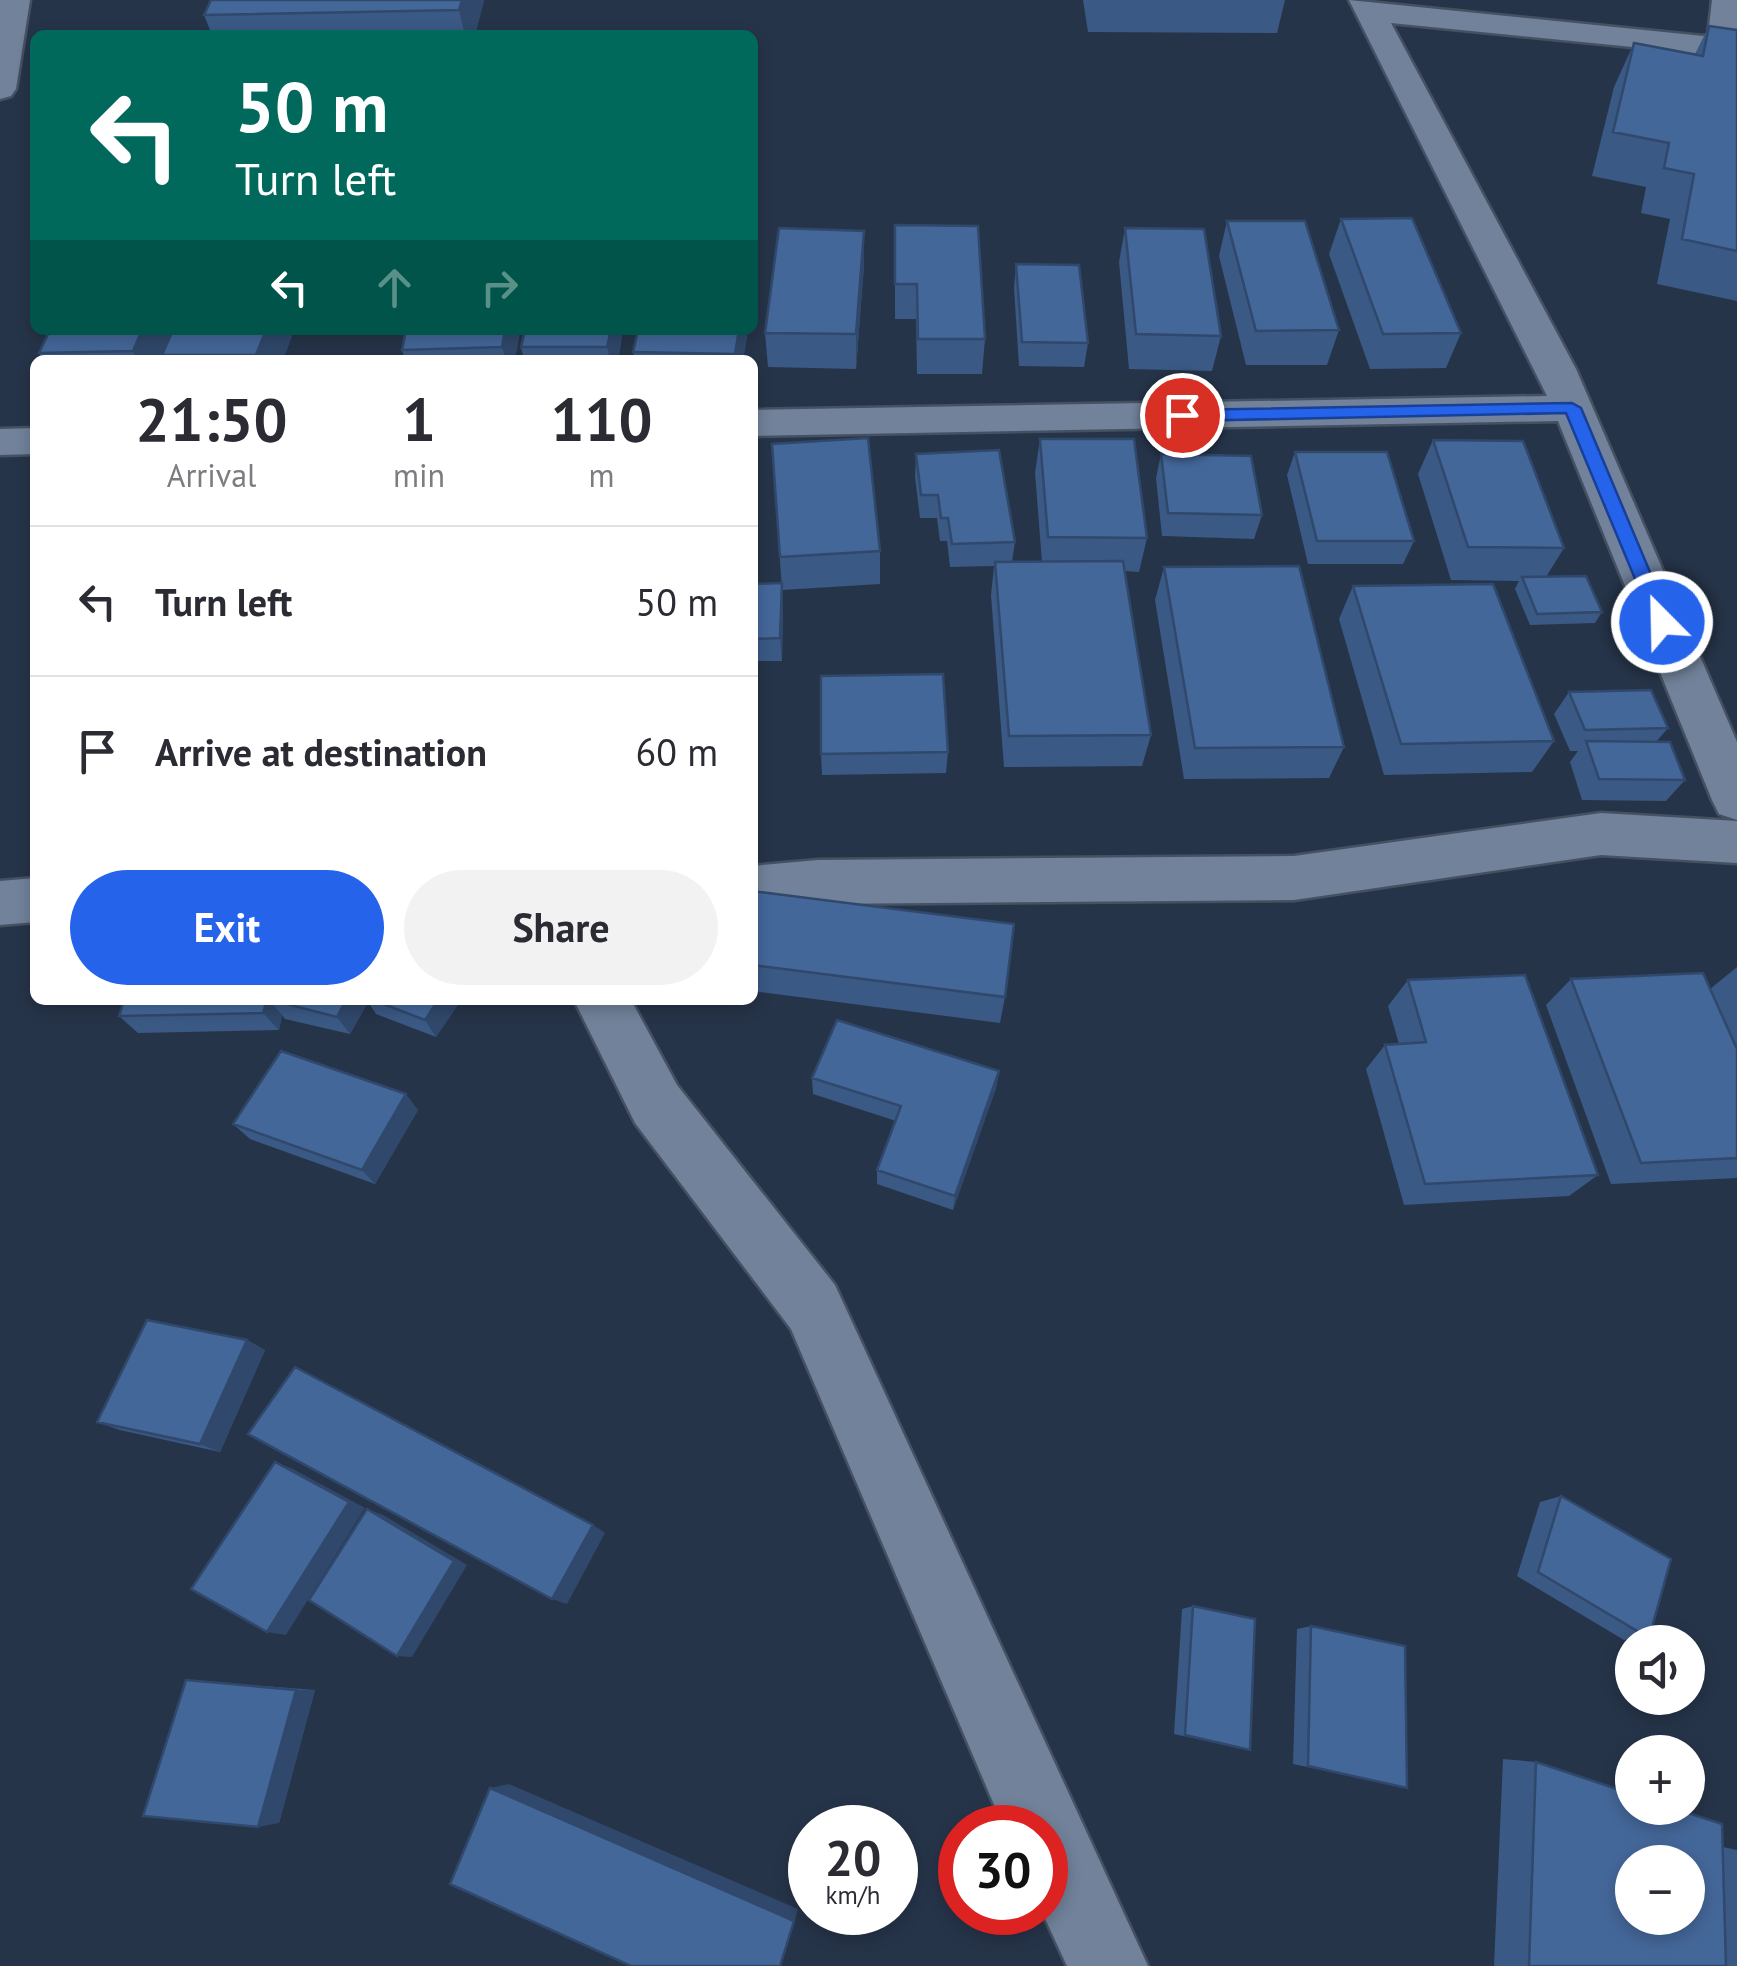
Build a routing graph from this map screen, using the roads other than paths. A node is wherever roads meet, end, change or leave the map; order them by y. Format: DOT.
graph roads {
  1 [pos="14,0"];
  2 [pos="1727,0"];
  3 [pos="1368,6"];
  4 [pos="0,89"];
  5 [pos="1572,408"];
  6 [pos="758,423"];
  7 [pos="30,441"];
  8 [pos="0,442"];
  9 [pos="1737,800"];
  10 [pos="1737,842"];
  11 [pos="758,887"];
  12 [pos="30,900"];
  13 [pos="0,902"];
  14 [pos="605,1005"];
  15 [pos="1033,1805"];
  16 [pos="1068,1881"];
  17 [pos="1108,1966"];
  1 -- 4 [label="street"];
  2 -- 3 [label="street"];
  3 -- 5 [label="street"];
  5 -- 6 [label="street"];
  5 -- 9 [label="street"];
  7 -- 8 [label="street"];
  10 -- 11 [label="street"];
  12 -- 13 [label="street"];
  14 -- 15 [label="street"];
  16 -- 17 [label="street"];
}
